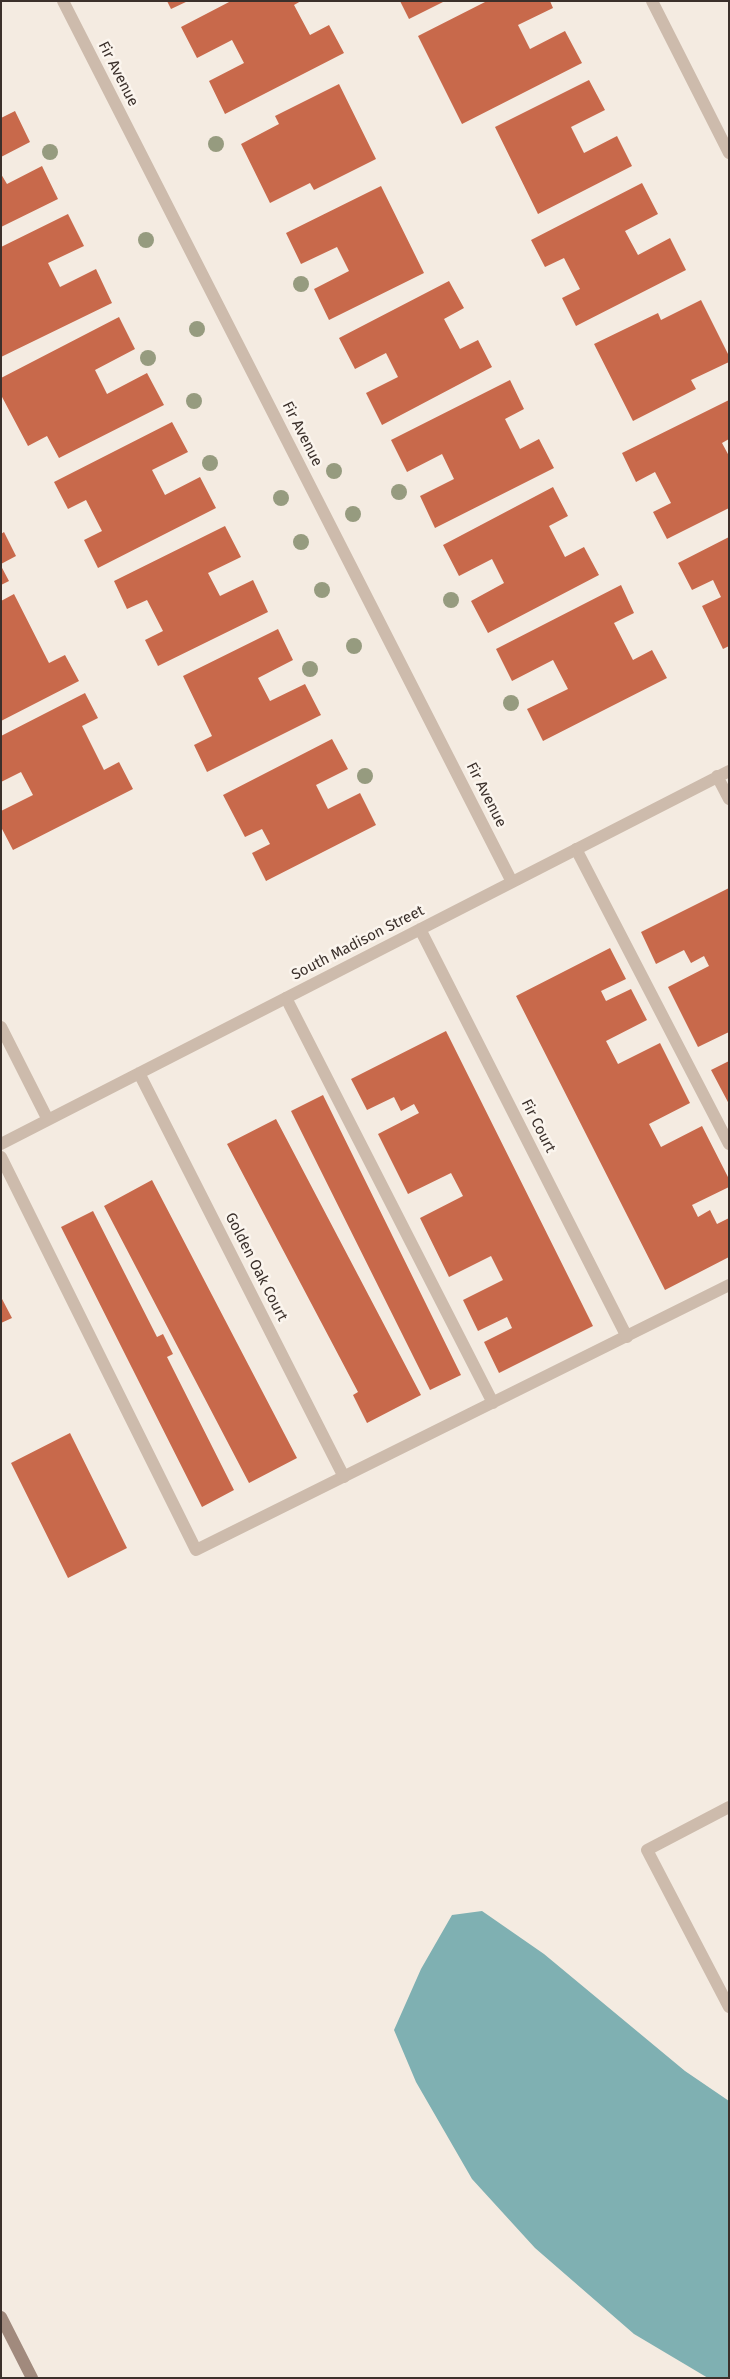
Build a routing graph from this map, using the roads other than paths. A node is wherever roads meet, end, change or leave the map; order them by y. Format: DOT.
graph roads {
  1 [pos="63,1"];
  2 [pos="652,1"];
  3 [pos="729,153"];
  4 [pos="723,773"];
  5 [pos="729,799"];
  6 [pos="576,849"];
  7 [pos="512,882"];
  8 [pos="420,929"];
  9 [pos="286,998"];
  10 [pos="1,1027"];
  11 [pos="139,1073"];
  12 [pos="48,1120"];
  13 [pos="1,1144"];
  14 [pos="729,1144"];
  15 [pos="1,1157"];
  16 [pos="729,1286"];
  17 [pos="628,1337"];
  18 [pos="493,1403"];
  19 [pos="344,1477"];
  20 [pos="729,1807"];
  21 [pos="729,2007"];
  22 [pos="1,2317"];
  23 [pos="32,2378"];
  1 -- 7 [label="street, Fir Avenue"];
  2 -- 3 [label="street"];
  4 -- 5 [label="street"];
  4 -- 6 [label="street, South Madison Street"];
  6 -- 7 [label="street, South Madison Street"];
  6 -- 14 [label="street"];
  7 -- 8 [label="street, South Madison Street"];
  8 -- 9 [label="street, South Madison Street"];
  8 -- 17 [label="street, Fir Court"];
  9 -- 11 [label="street, South Madison Street"];
  9 -- 18 [label="street"];
  10 -- 12 [label="street"];
  11 -- 12 [label="street, South Madison Street"];
  11 -- 19 [label="street, Golden Oak Court"];
  12 -- 13 [label="street, South Madison Street"];
  15 -- 19 [label="street"];
  16 -- 17 [label="street"];
  17 -- 18 [label="street"];
  18 -- 19 [label="street"];
  20 -- 21 [label="street"];
  22 -- 23 [label="street"];
}
